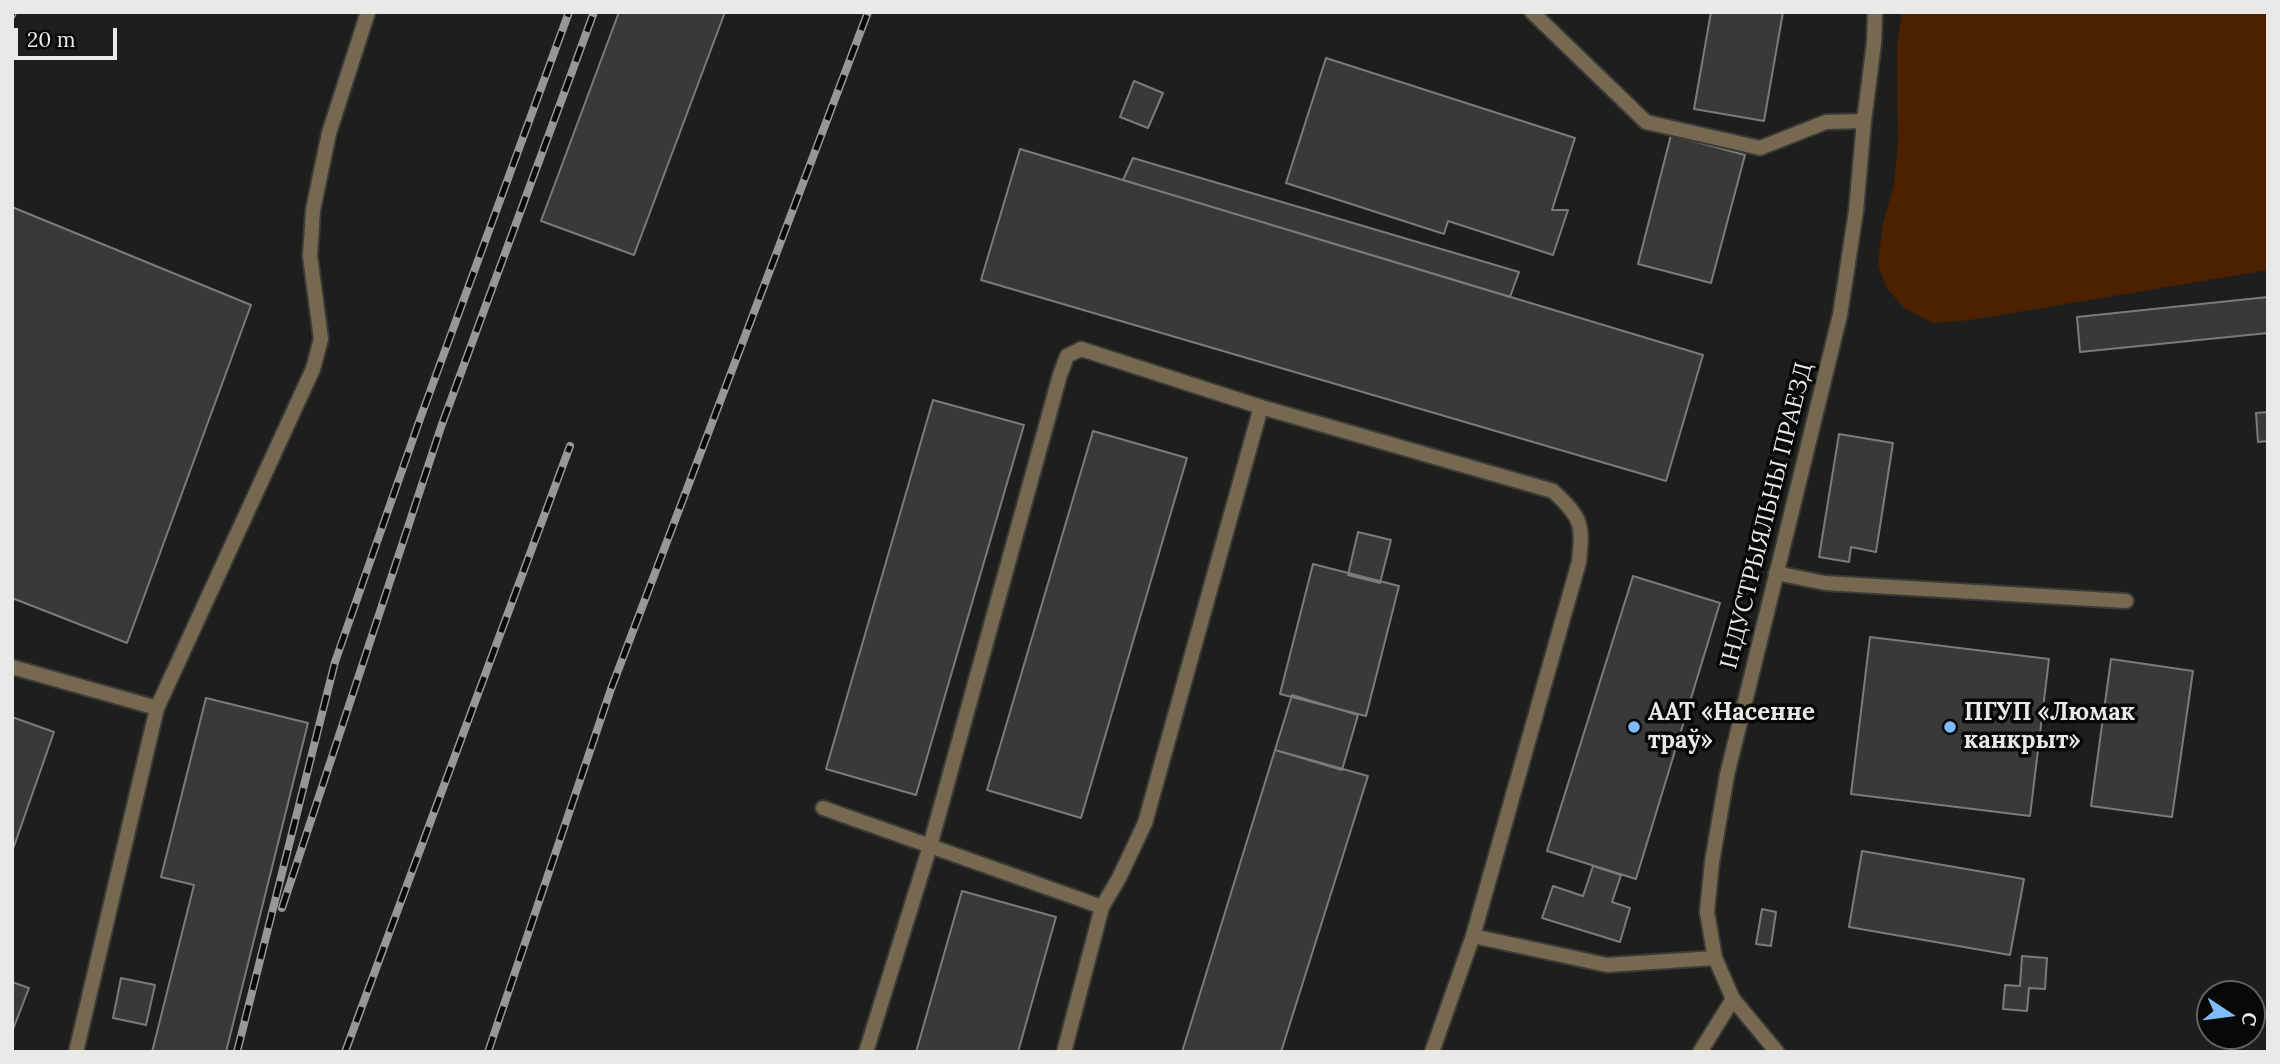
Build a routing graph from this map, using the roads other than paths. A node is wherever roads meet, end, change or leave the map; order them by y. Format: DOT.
graph roads {
  1 [pos="368,12"];
  2 [pos="1532,12"];
  3 [pos="1875,12"];
  4 [pos="1864,121"];
  5 [pos="1261,407"];
  6 [pos="1776,573"];
  7 [pos="2126,601"];
  8 [pos="12,667"];
  9 [pos="157,708"];
  10 [pos="823,808"];
  11 [pos="930,846"];
  12 [pos="1102,906"];
  13 [pos="1473,936"];
  14 [pos="1715,958"];
  15 [pos="1733,999"];
  16 [pos="76,1052"];
  17 [pos="866,1052"];
  18 [pos="1064,1052"];
  19 [pos="1432,1052"];
  20 [pos="1700,1052"];
  21 [pos="1777,1052"];
  1 -- 9 [label="street"];
  2 -- 4 [label="street"];
  3 -- 4 [label="street, ІНДУСТРЫЯЛЬНЫ ПРАЕЗД"];
  4 -- 6 [label="street, ІНДУСТРЫЯЛЬНЫ ПРАЕЗД"];
  5 -- 11 [label="street"];
  5 -- 12 [label="street"];
  5 -- 13 [label="street"];
  6 -- 7 [label="street"];
  6 -- 14 [label="street, ІНДУСТРЫЯЛЬНЫ ПРАЕЗД"];
  8 -- 9 [label="street"];
  9 -- 16 [label="street"];
  10 -- 11 [label="street"];
  11 -- 12 [label="street"];
  11 -- 17 [label="street"];
  12 -- 18 [label="street"];
  13 -- 14 [label="street"];
  13 -- 19 [label="street"];
  14 -- 15 [label="street, ІНДУСТРЫЯЛЬНЫ ПРАЕЗД"];
  15 -- 20 [label="street"];
  15 -- 21 [label="street, ІНДУСТРЫЯЛЬНЫ ПРАЕЗД"];
}
